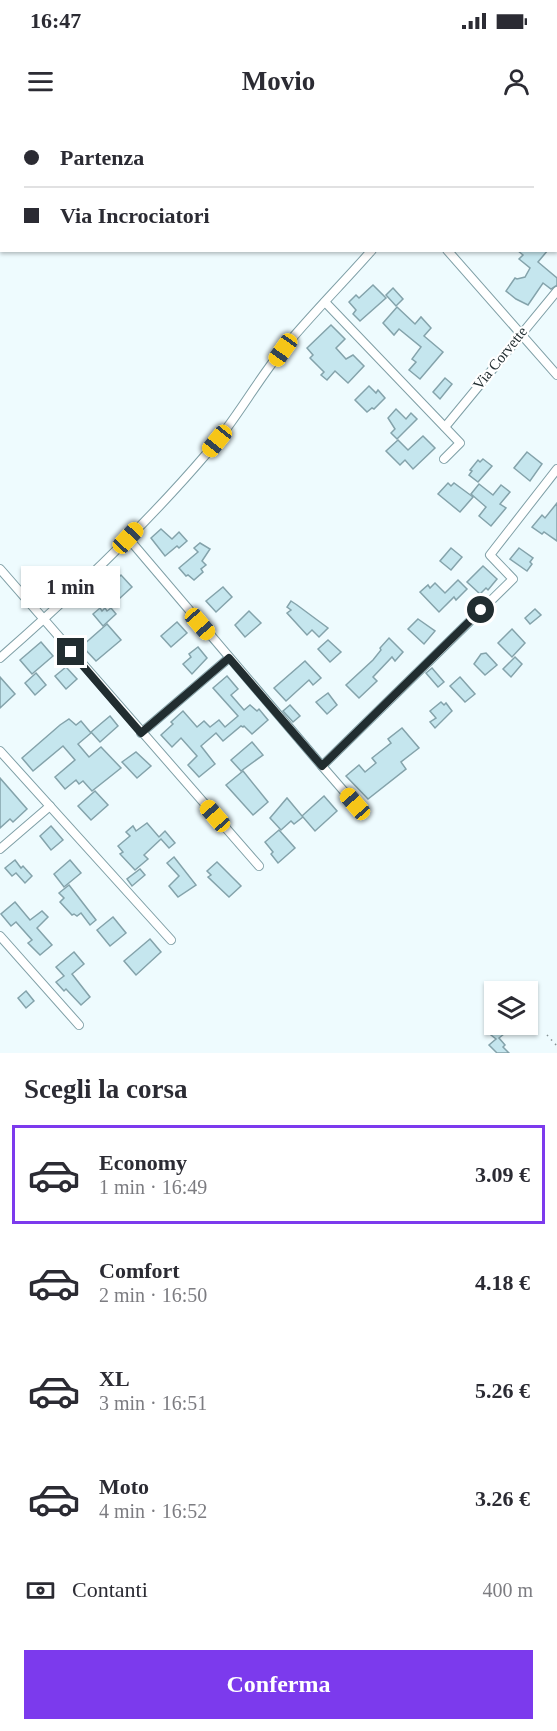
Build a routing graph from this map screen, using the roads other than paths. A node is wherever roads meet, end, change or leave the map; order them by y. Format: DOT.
graph roads {
  1 [pos="370,252"];
  2 [pos="449,252"];
  3 [pos="557,291"];
  4 [pos="325,302"];
  5 [pos="521,333"];
  6 [pos="557,375"];
  7 [pos="445,427"];
  8 [pos="444,459"];
  9 [pos="557,469"];
  10 [pos="128,538"];
  11 [pos="0,569"];
  12 [pos="43,620"];
  13 [pos="0,658"];
  14 [pos="229,658"];
  15 [pos="141,733"];
  16 [pos="0,751"];
  17 [pos="322,766"];
  18 [pos="355,804"];
  19 [pos="50,806"];
  20 [pos="0,849"];
  21 [pos="259,866"];
  22 [pos="0,936"];
  23 [pos="171,939"];
  24 [pos="79,1025"];
  1 -- 4 [label="street"];
  2 -- 5 [label="street"];
  3 -- 5 [label="street, Via Corvette"];
  4 -- 7 [label="street"];
  4 -- 10 [label="street"];
  5 -- 6 [label="street"];
  5 -- 7 [label="street, Via Corvette"];
  7 -- 8 [label="street"];
  9 -- 17 [label="street"];
  10 -- 12 [label="street"];
  10 -- 14 [label="street"];
  11 -- 12 [label="street"];
  12 -- 13 [label="street"];
  12 -- 15 [label="street"];
  14 -- 15 [label="street"];
  14 -- 17 [label="street"];
  15 -- 21 [label="street"];
  16 -- 19 [label="street"];
  17 -- 18 [label="street"];
  19 -- 20 [label="street"];
  19 -- 23 [label="street"];
  22 -- 24 [label="street"];
}
